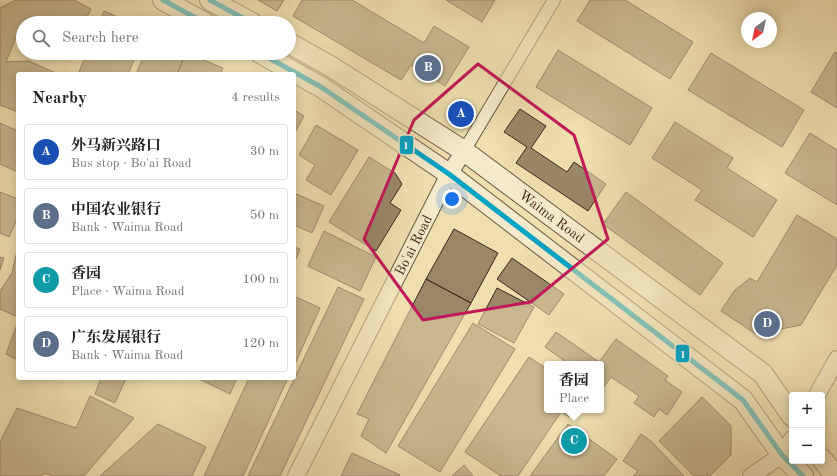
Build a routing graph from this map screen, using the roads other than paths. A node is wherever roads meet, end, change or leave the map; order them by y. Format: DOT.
graph roads {
  1 [pos="163,0"];
  2 [pos="210,0"];
  3 [pos="554,0"];
  4 [pos="192,16"];
  5 [pos="239,16"];
  6 [pos="296,47"];
  7 [pos="273,60"];
  8 [pos="294,72"];
  9 [pos="296,73"];
  10 [pos="464,151"];
  11 [pos="449,174"];
  12 [pos="837,359"];
  13 [pos="819,392"];
  14 [pos="789,412"];
  15 [pos="787,447"];
  16 [pos="825,462"];
  17 [pos="296,476"];
  18 [pos="751,476"];
  19 [pos="803,476"];
  20 [pos="835,476"];
  1 -- 4 [label="street"];
  2 -- 5 [label="street"];
  3 -- 10 [label="street, Bo'ai Road"];
  6 -- 10 [label="street, Waima Road"];
  7 -- 8 [label="street, Waima Road"];
  9 -- 11 [label="street, Waima Road"];
  10 -- 11 [label="street, Bo'ai Road"];
  10 -- 14 [label="street, Waima Road"];
  11 -- 15 [label="street, Waima Road"];
  11 -- 17 [label="street, Bo'ai Road"];
  12 -- 13 [label="street"];
  15 -- 18 [label="street"];
  15 -- 19 [label="street, Waima Road"];
  16 -- 20 [label="street"];
}
